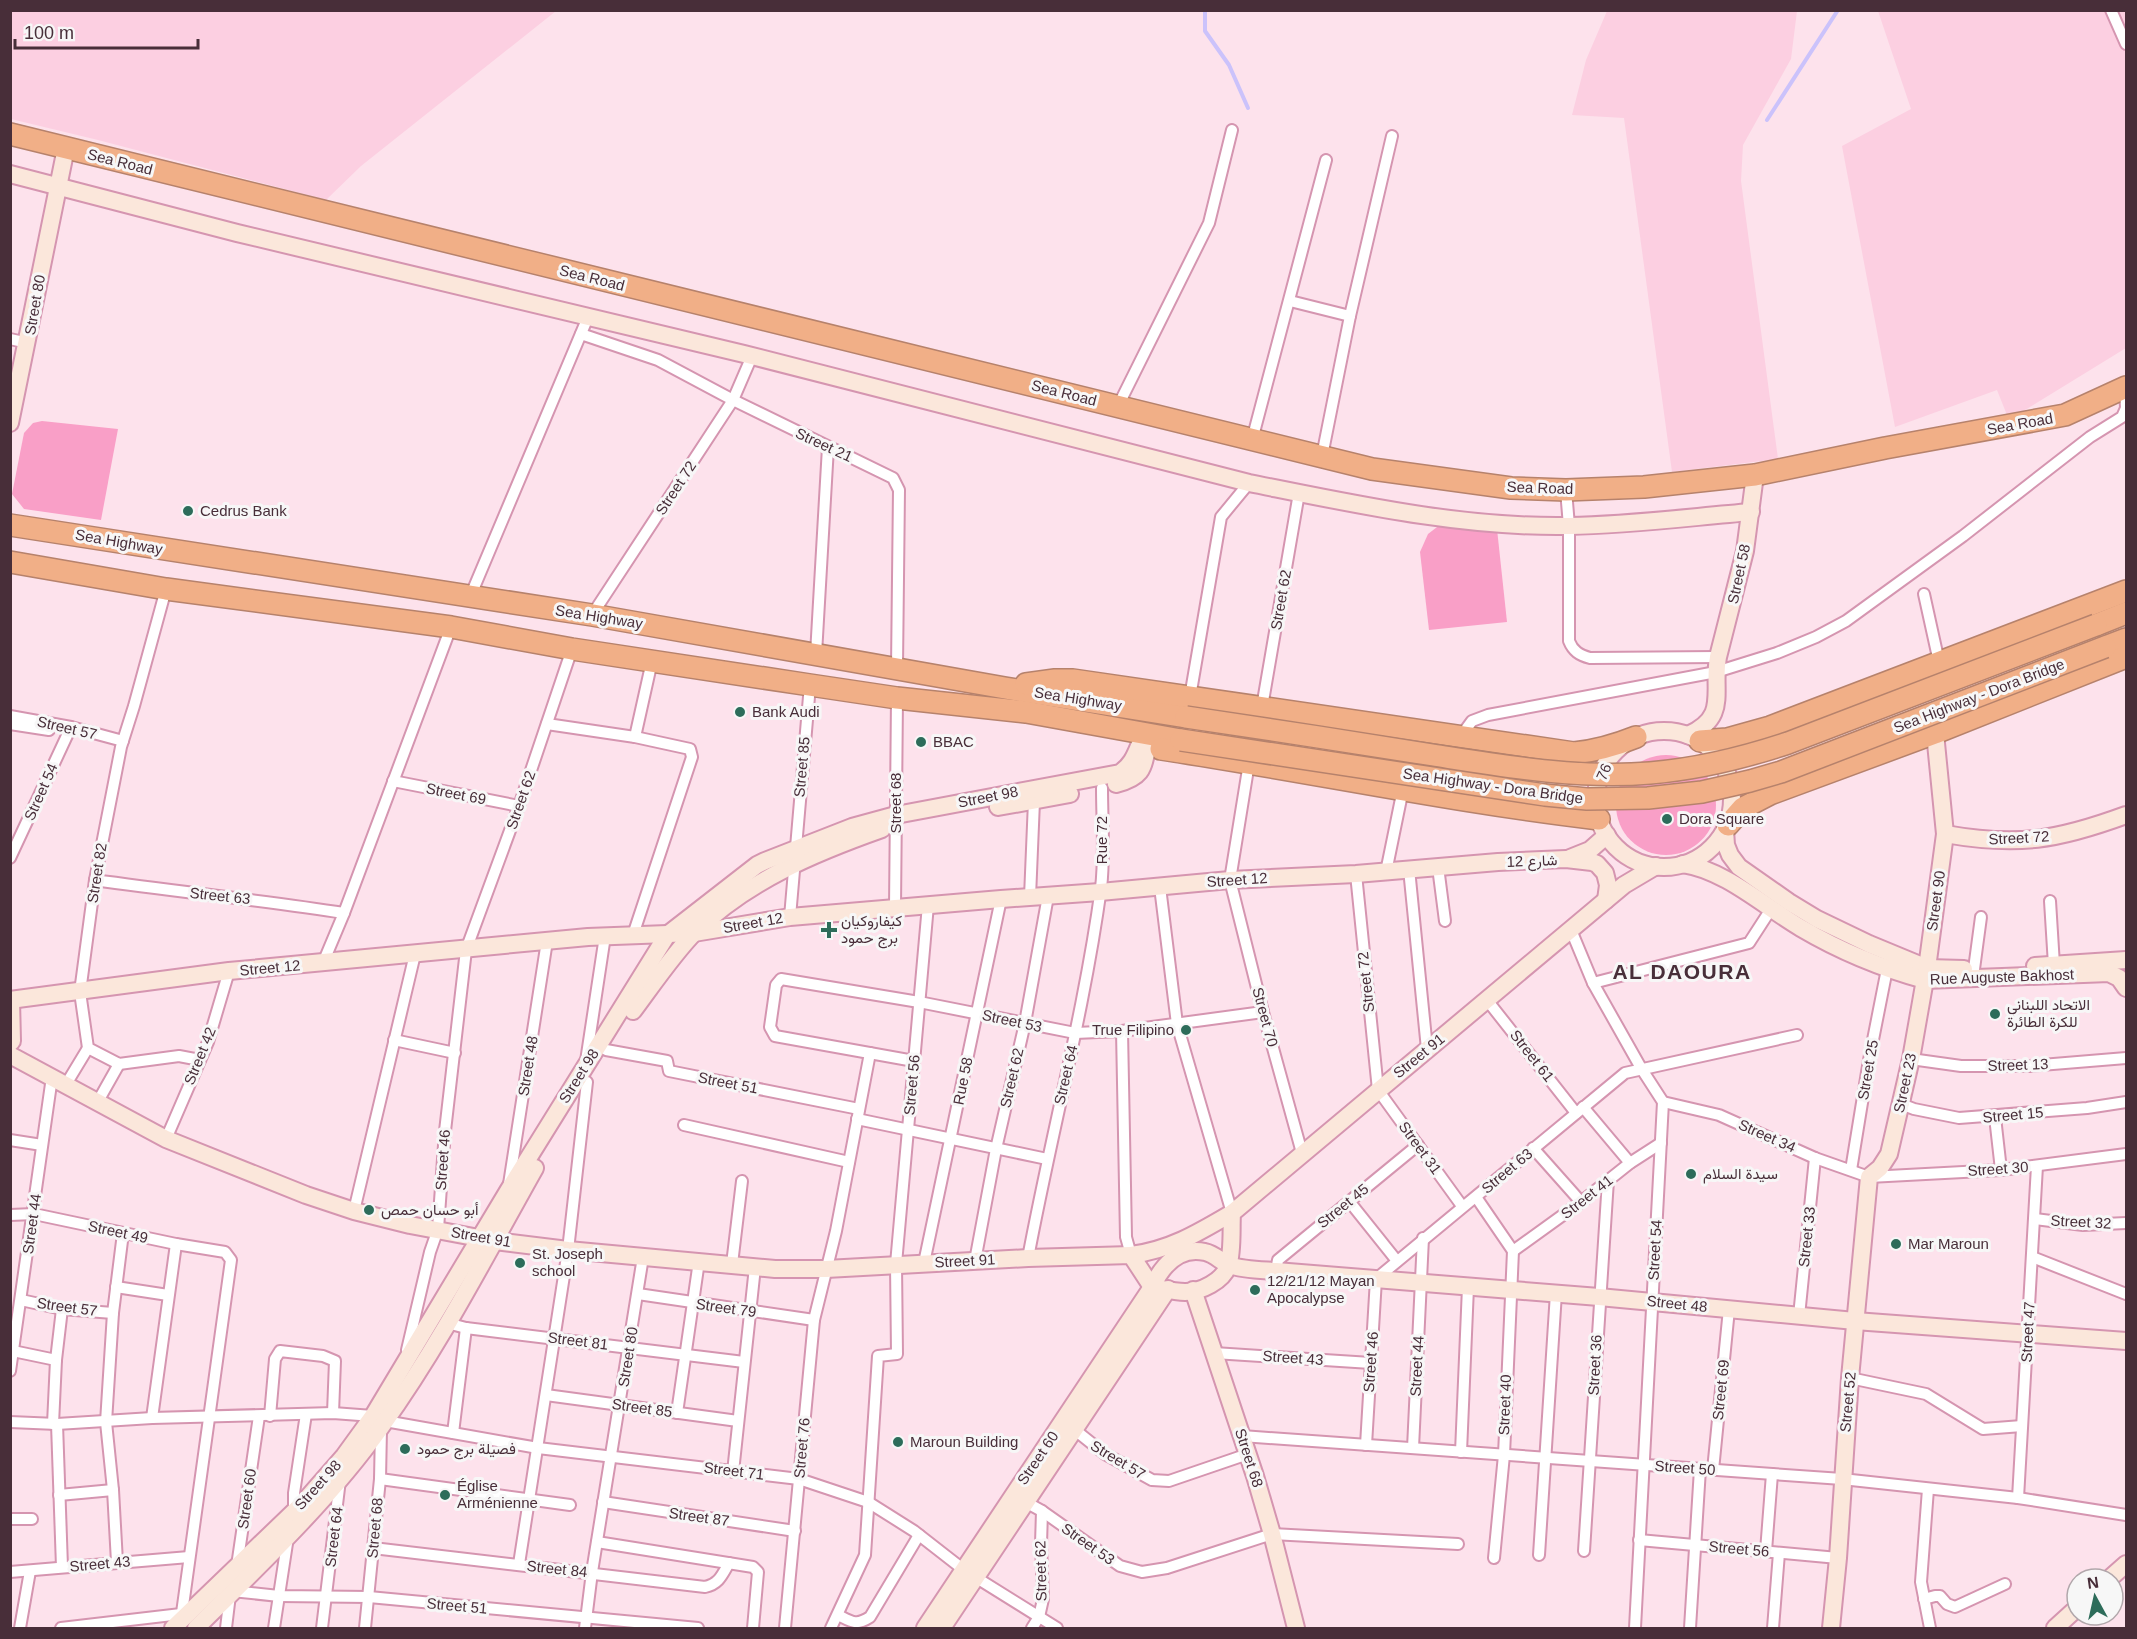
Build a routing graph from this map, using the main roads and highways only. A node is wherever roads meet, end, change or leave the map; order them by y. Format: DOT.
graph roads {
  1 [pos="10,134"];
  2 [pos="2126,387"];
  3 [pos="10,525"];
  4 [pos="10,562"];
  5 [pos="2127,591"];
  6 [pos="2127,613"];
  7 [pos="2127,639"];
  8 [pos="2127,657"];
  9 [pos="1188,707"];
  10 [pos="1026,712"];
  11 [pos="1770,727"];
  12 [pos="1636,737"];
  13 [pos="1694,738"];
  14 [pos="1181,740"];
  15 [pos="1787,788"];
  16 [pos="1603,827"];
  17 [pos="1726,827"];
  1 -- 2 [label="highway, Sea Road"];
  3 -- 9 [label="highway, Sea Highway"];
  4 -- 10 [label="highway, Sea Highway"];
  5 -- 11 [label="highway"];
  6 -- 9 [label="highway, Sea Highway - Dora Bridge, bridge"];
  7 -- 14 [label="highway, Sea Highway - Dora Bridge, bridge"];
  8 -- 15 [label="highway"];
  9 -- 12 [label="highway"];
  10 -- 14 [label="highway, Sea Highway"];
  10 -- 16 [label="highway"];
  11 -- 13 [label="highway"];
  11 -- 15 [label="highway"];
  15 -- 17 [label="highway"];
}
